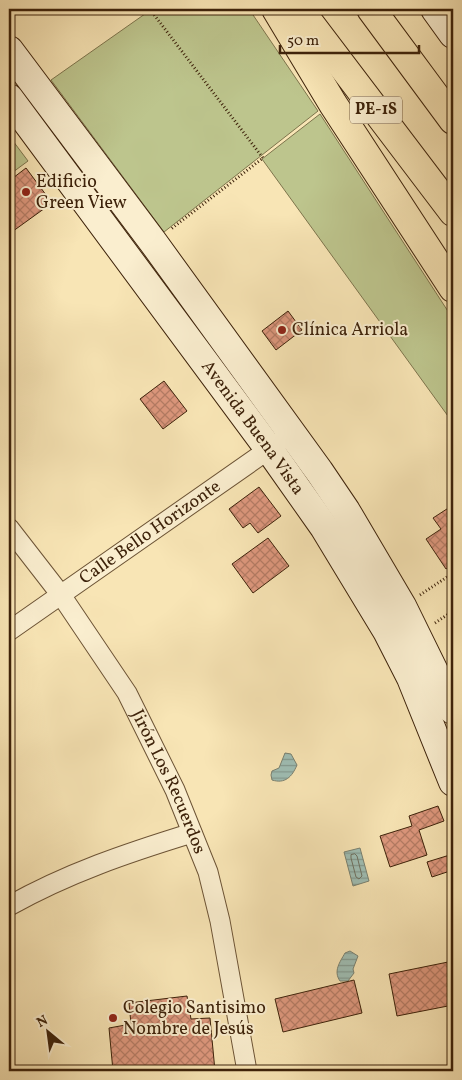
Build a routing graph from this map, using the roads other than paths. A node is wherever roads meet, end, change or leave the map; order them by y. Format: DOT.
graph roads {
  1 [pos="276,9"];
  2 [pos="299,9"];
  3 [pos="371,9"];
  4 [pos="435,9"];
  5 [pos="453,34"];
  6 [pos="9,50"];
  7 [pos="9,98"];
  8 [pos="453,120"];
  9 [pos="86,154"];
  10 [pos="63,169"];
  11 [pos="453,212"];
  12 [pos="453,288"];
  13 [pos="293,433"];
  14 [pos="269,449"];
  15 [pos="9,528"];
  16 [pos="61,596"];
  17 [pos="9,631"];
  18 [pos="453,710"];
  19 [pos="453,782"];
  20 [pos="192,833"];
  21 [pos="9,906"];
  22 [pos="247,1071"];
  1 -- 12 [label="highway"];
  2 -- 11 [label="highway, PE-1S"];
  3 -- 8 [label="highway"];
  4 -- 5 [label="main road"];
  6 -- 9 [label="main road, Avenida Buena Vista"];
  7 -- 10 [label="main road, Avenida Buena Vista"];
  9 -- 10 [label="main road"];
  9 -- 13 [label="main road, Avenida Buena Vista"];
  10 -- 14 [label="main road, Avenida Buena Vista"];
  13 -- 14 [label="street, Calle Bello Horizonte"];
  13 -- 18 [label="main road, Avenida Buena Vista"];
  14 -- 16 [label="street, Calle Bello Horizonte"];
  14 -- 19 [label="main road, Avenida Buena Vista"];
  15 -- 16 [label="street, Jirón Los Recuerdos"];
  16 -- 17 [label="street, Calle Bello Horizonte"];
  16 -- 20 [label="street, Jirón Los Recuerdos"];
  20 -- 21 [label="street"];
  20 -- 22 [label="street, Jirón Los Recuerdos"];
}
